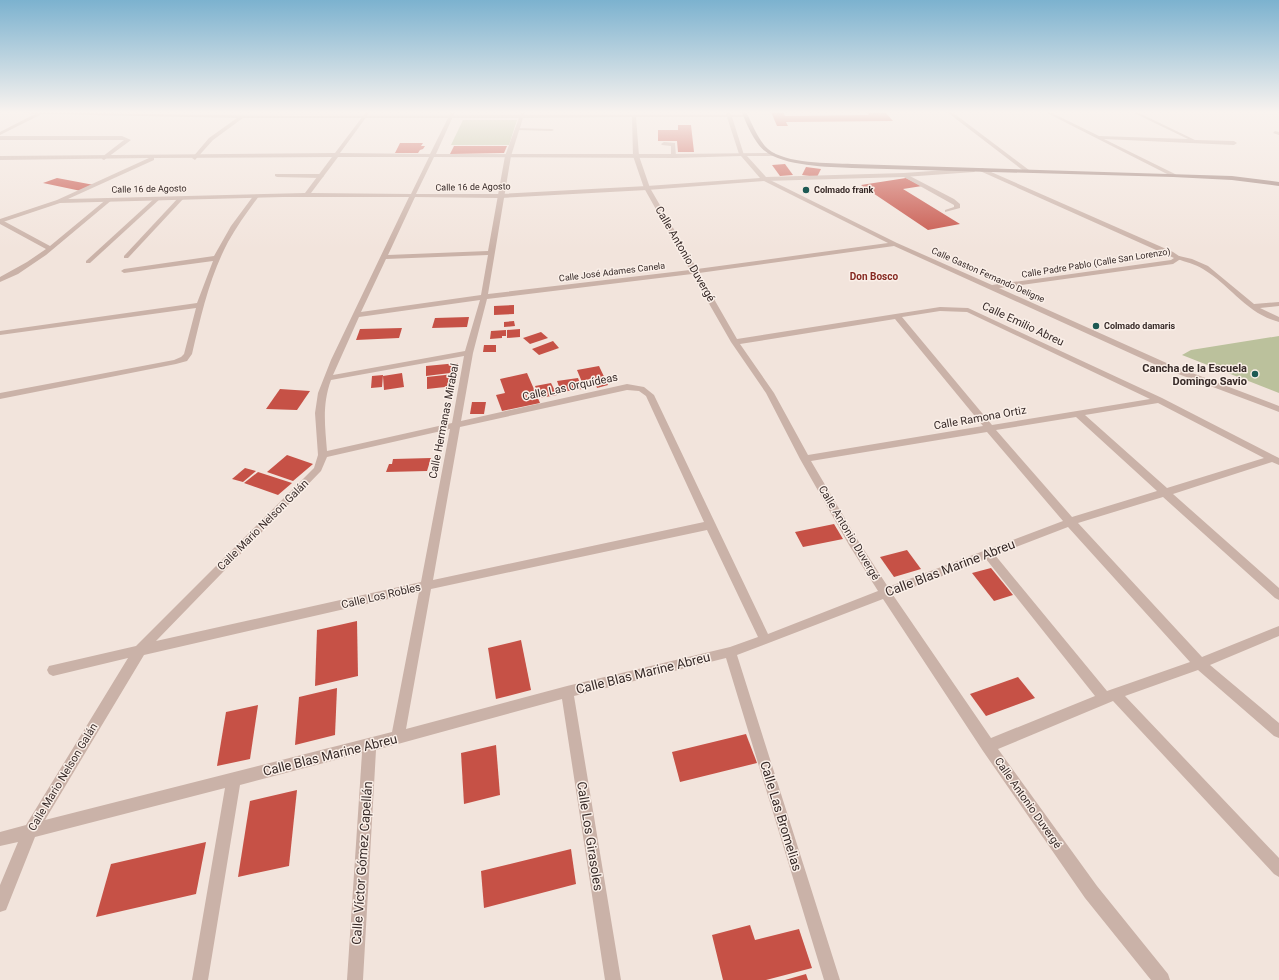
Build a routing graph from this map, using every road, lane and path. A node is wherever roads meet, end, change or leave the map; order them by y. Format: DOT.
graph roads {
  1 [pos="0,158"];
  2 [pos="104,158"];
  3 [pos="155,158"];
  4 [pos="195,158"];
  5 [pos="208,158"];
  6 [pos="335,158"];
  7 [pos="431,158"];
  8 [pos="508,158"];
  9 [pos="637,158"];
  10 [pos="745,158"];
  11 [pos="784,158"];
  12 [pos="1008,158"];
  13 [pos="1138,158"];
  14 [pos="982,170"];
  15 [pos="1027,172"];
  16 [pos="277,175"];
  17 [pos="904,175"];
  18 [pos="1173,175"];
  19 [pos="321,176"];
  20 [pos="764,178"];
  21 [pos="1279,184"];
  22 [pos="647,188"];
  23 [pos="256,196"];
  24 [pos="307,196"];
  25 [pos="501,196"];
  26 [pos="412,197"];
  27 [pos="158,198"];
  28 [pos="181,198"];
  29 [pos="110,199"];
  30 [pos="59,201"];
  31 [pos="947,211"];
  32 [pos="0,221"];
  33 [pos="895,244"];
  34 [pos="50,248"];
  35 [pos="492,253"];
  36 [pos="126,257"];
  37 [pos="384,257"];
  38 [pos="216,258"];
  39 [pos="1179,258"];
  40 [pos="88,262"];
  41 [pos="124,271"];
  42 [pos="694,271"];
  43 [pos="0,280"];
  44 [pos="992,287"];
  45 [pos="484,297"];
  46 [pos="1279,304"];
  47 [pos="201,305"];
  48 [pos="1253,306"];
  49 [pos="356,315"];
  50 [pos="897,316"];
  51 [pos="1279,320"];
  52 [pos="0,334"];
  53 [pos="735,342"];
  54 [pos="468,353"];
  55 [pos="329,378"];
  56 [pos="0,396"];
  57 [pos="1159,400"];
  58 [pos="1279,409"];
  59 [pos="1078,414"];
  60 [pos="455,424"];
  61 [pos="990,429"];
  62 [pos="323,455"];
  63 [pos="805,459"];
  64 [pos="1275,460"];
  65 [pos="1164,492"];
  66 [pos="1070,522"];
  67 [pos="710,525"];
  68 [pos="987,554"];
  69 [pos="425,586"];
  70 [pos="886,593"];
  71 [pos="1279,595"];
  72 [pos="1279,631"];
  73 [pos="765,640"];
  74 [pos="140,650"];
  75 [pos="730,652"];
  76 [pos="1200,664"];
  77 [pos="53,670"];
  78 [pos="568,692"];
  79 [pos="1110,696"];
  80 [pos="1279,732"];
  81 [pos="398,738"];
  82 [pos="369,745"];
  83 [pos="988,746"];
  84 [pos="234,779"];
  85 [pos="30,832"];
  86 [pos="0,839"];
  87 [pos="1279,869"];
  88 [pos="0,904"];
  89 [pos="200,980"];
  90 [pos="355,980"];
  91 [pos="613,980"];
  92 [pos="832,980"];
  93 [pos="1162,980"];
  1 -- 2 [label="street"];
  2 -- 3 [label="street"];
  3 -- 4 [label="street"];
  3 -- 30 [label="street"];
  4 -- 5 [label="street"];
  6 -- 19 [label="street"];
  7 -- 26 [label="street, Calle Mario Nelson Galán"];
  8 -- 25 [label="street, Calle Hermanas Mirabal"];
  9 -- 22 [label="street, Calle Antonio Duvergé"];
  10 -- 20 [label="street, Calle Gaston Fernando Deligne"];
  11 -- 14 [label="main road"];
  12 -- 15 [label="street"];
  13 -- 18 [label="street"];
  14 -- 15 [label="main road"];
  14 -- 17 [label="street, Calle 16 de Agosto"];
  14 -- 39 [label="street"];
  15 -- 18 [label="main road"];
  16 -- 19 [label="street"];
  17 -- 20 [label="street, Calle 16 de Agosto"];
  17 -- 31 [label="street"];
  18 -- 21 [label="main road"];
  19 -- 24 [label="street"];
  20 -- 22 [label="street, Calle 16 de Agosto"];
  20 -- 33 [label="street, Calle Gaston Fernando Deligne"];
  22 -- 25 [label="street, Calle 16 de Agosto"];
  22 -- 42 [label="street, Calle Antonio Duvergé"];
  23 -- 24 [label="street, Calle 16 de Agosto"];
  23 -- 28 [label="street, Calle 16 de Agosto"];
  23 -- 38 [label="street"];
  24 -- 26 [label="street, Calle 16 de Agosto"];
  25 -- 26 [label="street, Calle 16 de Agosto"];
  25 -- 35 [label="street, Calle Hermanas Mirabal"];
  26 -- 37 [label="street, Calle Mario Nelson Galán"];
  27 -- 28 [label="street, Calle 16 de Agosto"];
  27 -- 29 [label="street, Calle 16 de Agosto"];
  27 -- 40 [label="street"];
  28 -- 36 [label="street"];
  29 -- 30 [label="street, Calle 16 de Agosto"];
  29 -- 34 [label="street"];
  30 -- 32 [label="street"];
  32 -- 34 [label="street"];
  33 -- 42 [label="street, Calle José Adames Canela"];
  33 -- 44 [label="street, Calle Gaston Fernando Deligne"];
  34 -- 43 [label="street"];
  35 -- 37 [label="street"];
  35 -- 45 [label="street, Calle Hermanas Mirabal"];
  37 -- 49 [label="street, Calle Mario Nelson Galán"];
  38 -- 41 [label="street"];
  38 -- 47 [label="street"];
  39 -- 44 [label="street, Calle Padre Pablo (Calle San Lorenzo)"];
  39 -- 48 [label="street"];
  42 -- 45 [label="street, Calle José Adames Canela"];
  42 -- 53 [label="street, Calle Antonio Duvergé"];
  44 -- 58 [label="street, Calle Gaston Fernando Deligne"];
  45 -- 49 [label="street, Calle José Adames Canela"];
  45 -- 54 [label="street, Calle Hermanas Mirabal"];
  46 -- 48 [label="street"];
  47 -- 52 [label="street"];
  47 -- 56 [label="street"];
  48 -- 51 [label="street"];
  49 -- 55 [label="street, Calle Mario Nelson Galán"];
  50 -- 53 [label="street, Calle Emilio Abreu"];
  50 -- 57 [label="street, Calle Emilio Abreu"];
  50 -- 61 [label="street"];
  53 -- 63 [label="street, Calle Antonio Duvergé"];
  54 -- 55 [label="street"];
  54 -- 60 [label="street, Calle Hermanas Mirabal"];
  55 -- 62 [label="street, Calle Mario Nelson Galán"];
  57 -- 59 [label="street, Calle Ramona Ortiz"];
  57 -- 64 [label="street, Calle Emilio Abreu"];
  59 -- 61 [label="street, Calle Ramona Ortiz"];
  59 -- 65 [label="street"];
  60 -- 62 [label="street, Calle Las Orquídeas"];
  60 -- 67 [label="street, Calle Las Orquídeas"];
  60 -- 69 [label="street, Calle Hermanas Mirabal"];
  61 -- 63 [label="street, Calle Ramona Ortiz"];
  61 -- 66 [label="street"];
  62 -- 74 [label="street, Calle Mario Nelson Galán"];
  63 -- 70 [label="street, Calle Antonio Duvergé"];
  64 -- 65 [label="street, Calle Blas Marine Abreu"];
  65 -- 66 [label="street, Calle Blas Marine Abreu"];
  65 -- 71 [label="street"];
  66 -- 68 [label="street, Calle Blas Marine Abreu"];
  66 -- 76 [label="street"];
  67 -- 69 [label="street, Calle Los Robles"];
  67 -- 73 [label="street, Calle Las Orquídeas"];
  68 -- 70 [label="street, Calle Blas Marine Abreu"];
  68 -- 79 [label="street"];
  69 -- 74 [label="street, Calle Los Robles"];
  69 -- 81 [label="street, Calle Hermanas Mirabal"];
  70 -- 73 [label="street, Calle Blas Marine Abreu"];
  70 -- 83 [label="street, Calle Antonio Duvergé"];
  72 -- 76 [label="street"];
  73 -- 75 [label="street, Calle Blas Marine Abreu"];
  74 -- 77 [label="street, Calle Los Robles"];
  74 -- 85 [label="street, Calle Mario Nelson Galán"];
  75 -- 78 [label="street, Calle Blas Marine Abreu"];
  75 -- 92 [label="street, Calle Las Bromelias"];
  76 -- 79 [label="street"];
  76 -- 80 [label="street"];
  78 -- 81 [label="street, Calle Blas Marine Abreu"];
  78 -- 91 [label="street, Calle Los Girasoles"];
  79 -- 83 [label="street"];
  79 -- 87 [label="street"];
  81 -- 82 [label="street, Calle Blas Marine Abreu"];
  82 -- 84 [label="street, Calle Blas Marine Abreu"];
  82 -- 90 [label="street, Calle Víctor Gómez Capellán"];
  83 -- 93 [label="street, Calle Antonio Duvergé"];
  84 -- 85 [label="street, Calle Blas Marine Abreu"];
  84 -- 89 [label="street"];
  85 -- 86 [label="street, Calle Blas Marine Abreu"];
  85 -- 88 [label="street, Calle Mario Nelson Galán"];
}
